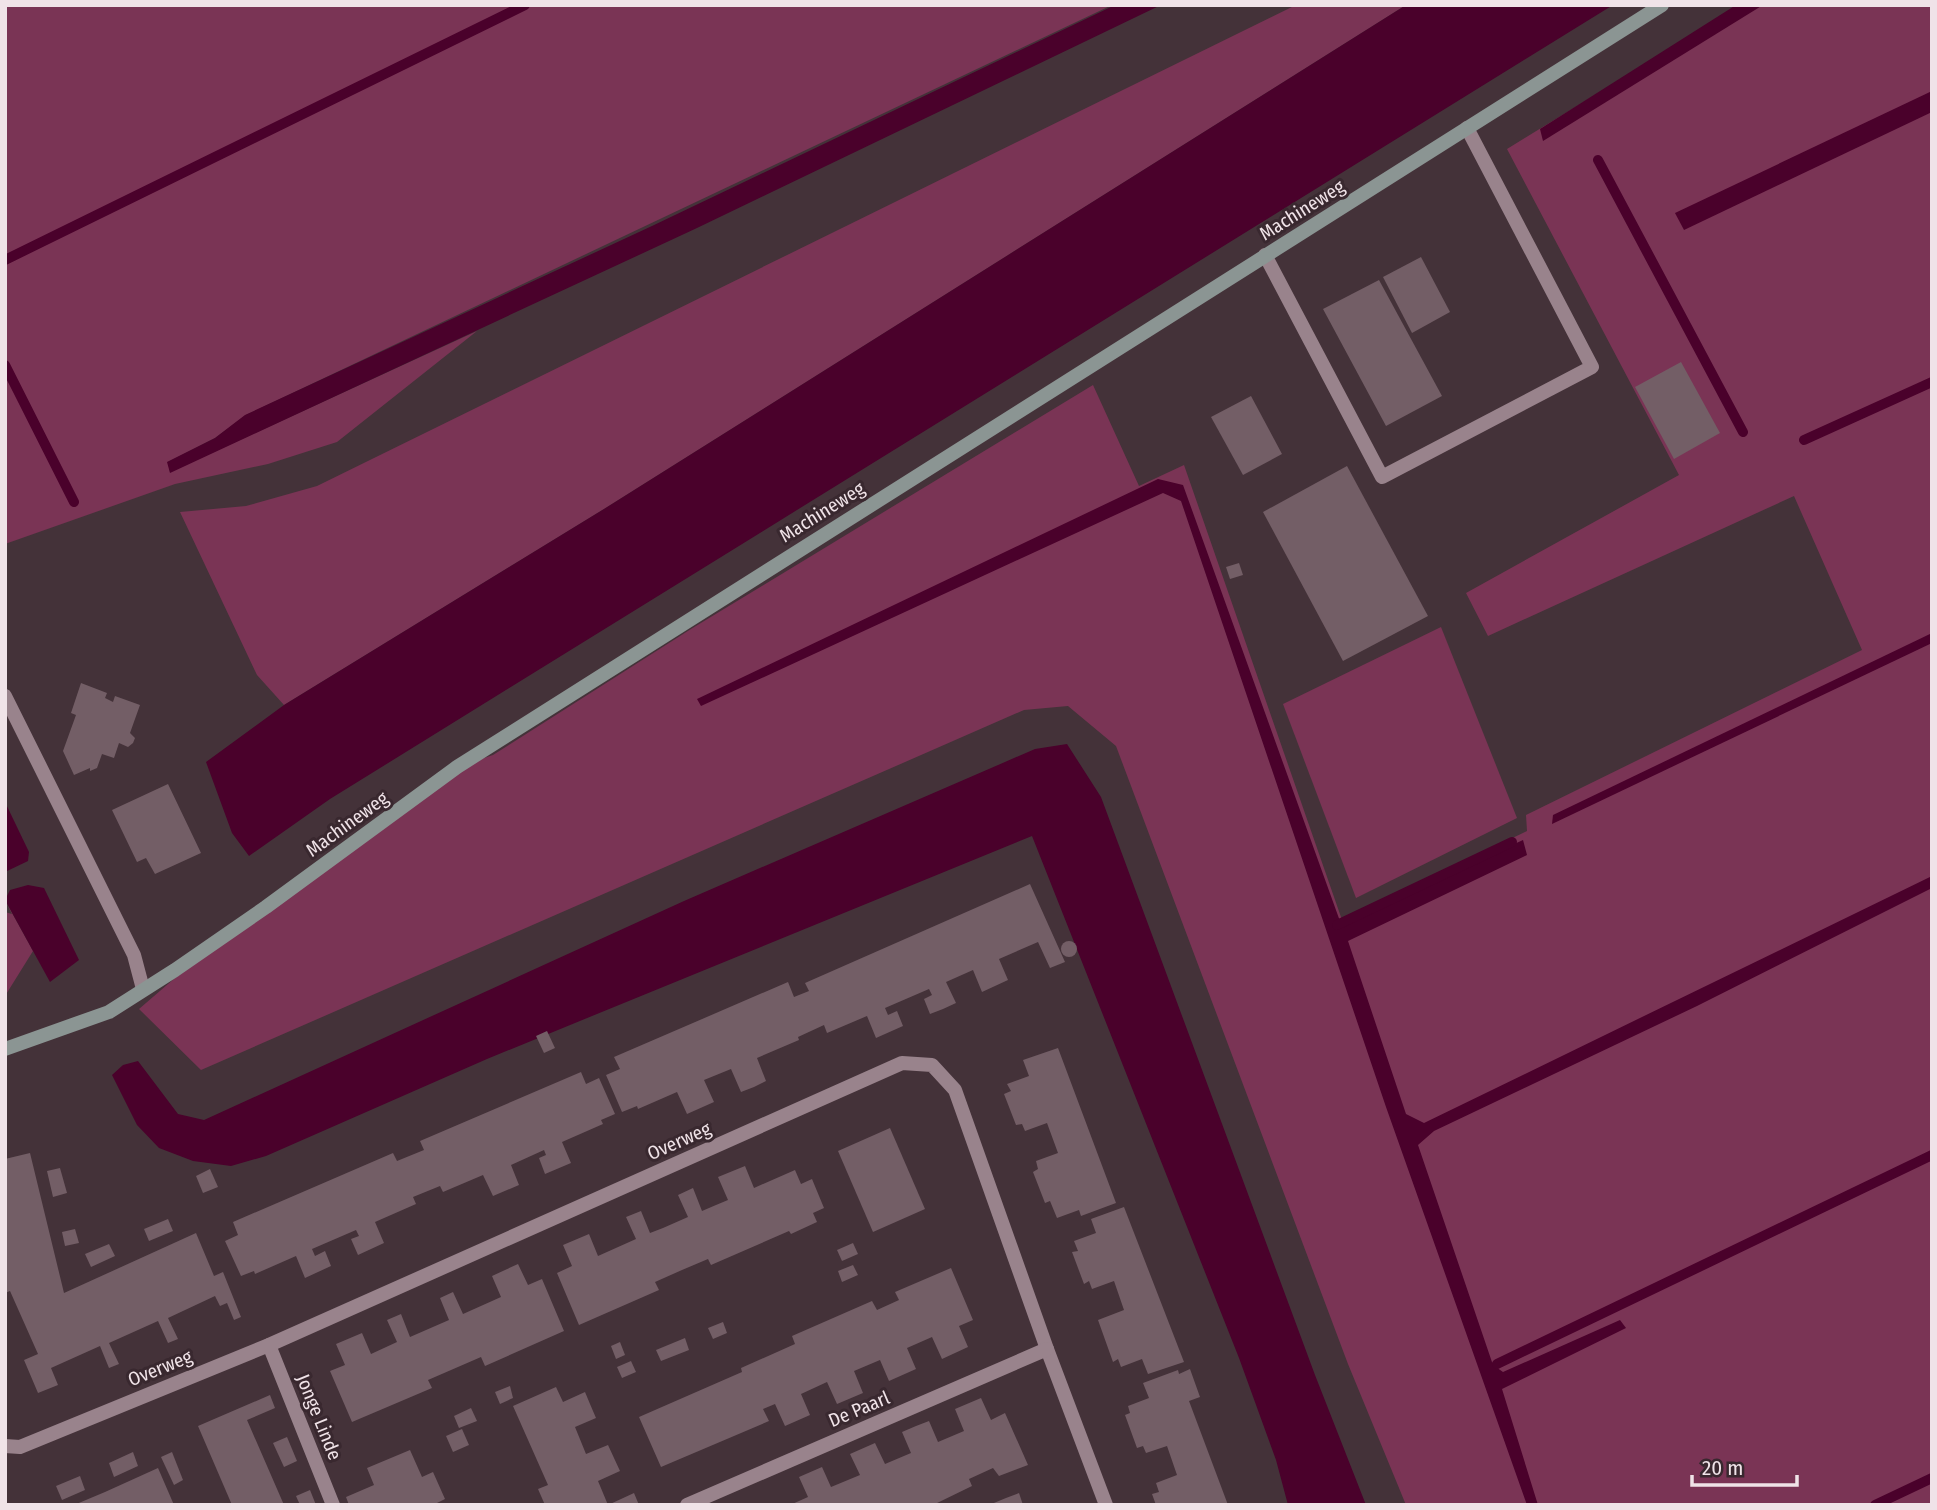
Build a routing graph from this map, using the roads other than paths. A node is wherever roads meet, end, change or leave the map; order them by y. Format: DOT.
graph roads {
  1 [pos="1661,5"];
  2 [pos="1467,128"];
  3 [pos="1265,256"];
  4 [pos="5,696"];
  5 [pos="143,989"];
  6 [pos="5,1049"];
  7 [pos="269,1345"];
  8 [pos="1047,1349"];
  9 [pos="5,1446"];
  10 [pos="333,1505"];
  11 [pos="687,1505"];
  12 [pos="1106,1505"];
  1 -- 2 [label="street, Machineweg"];
  2 -- 3 [label="street, Machineweg"];
  2 -- 3 [label="street"];
  3 -- 5 [label="street, Machineweg"];
  4 -- 5 [label="street"];
  5 -- 6 [label="street, Machineweg"];
  7 -- 8 [label="street, Overweg"];
  7 -- 9 [label="street, Overweg"];
  7 -- 10 [label="street, Jonge Linde"];
  8 -- 11 [label="street, De Paarl"];
  8 -- 12 [label="street, Overweg"];
}
